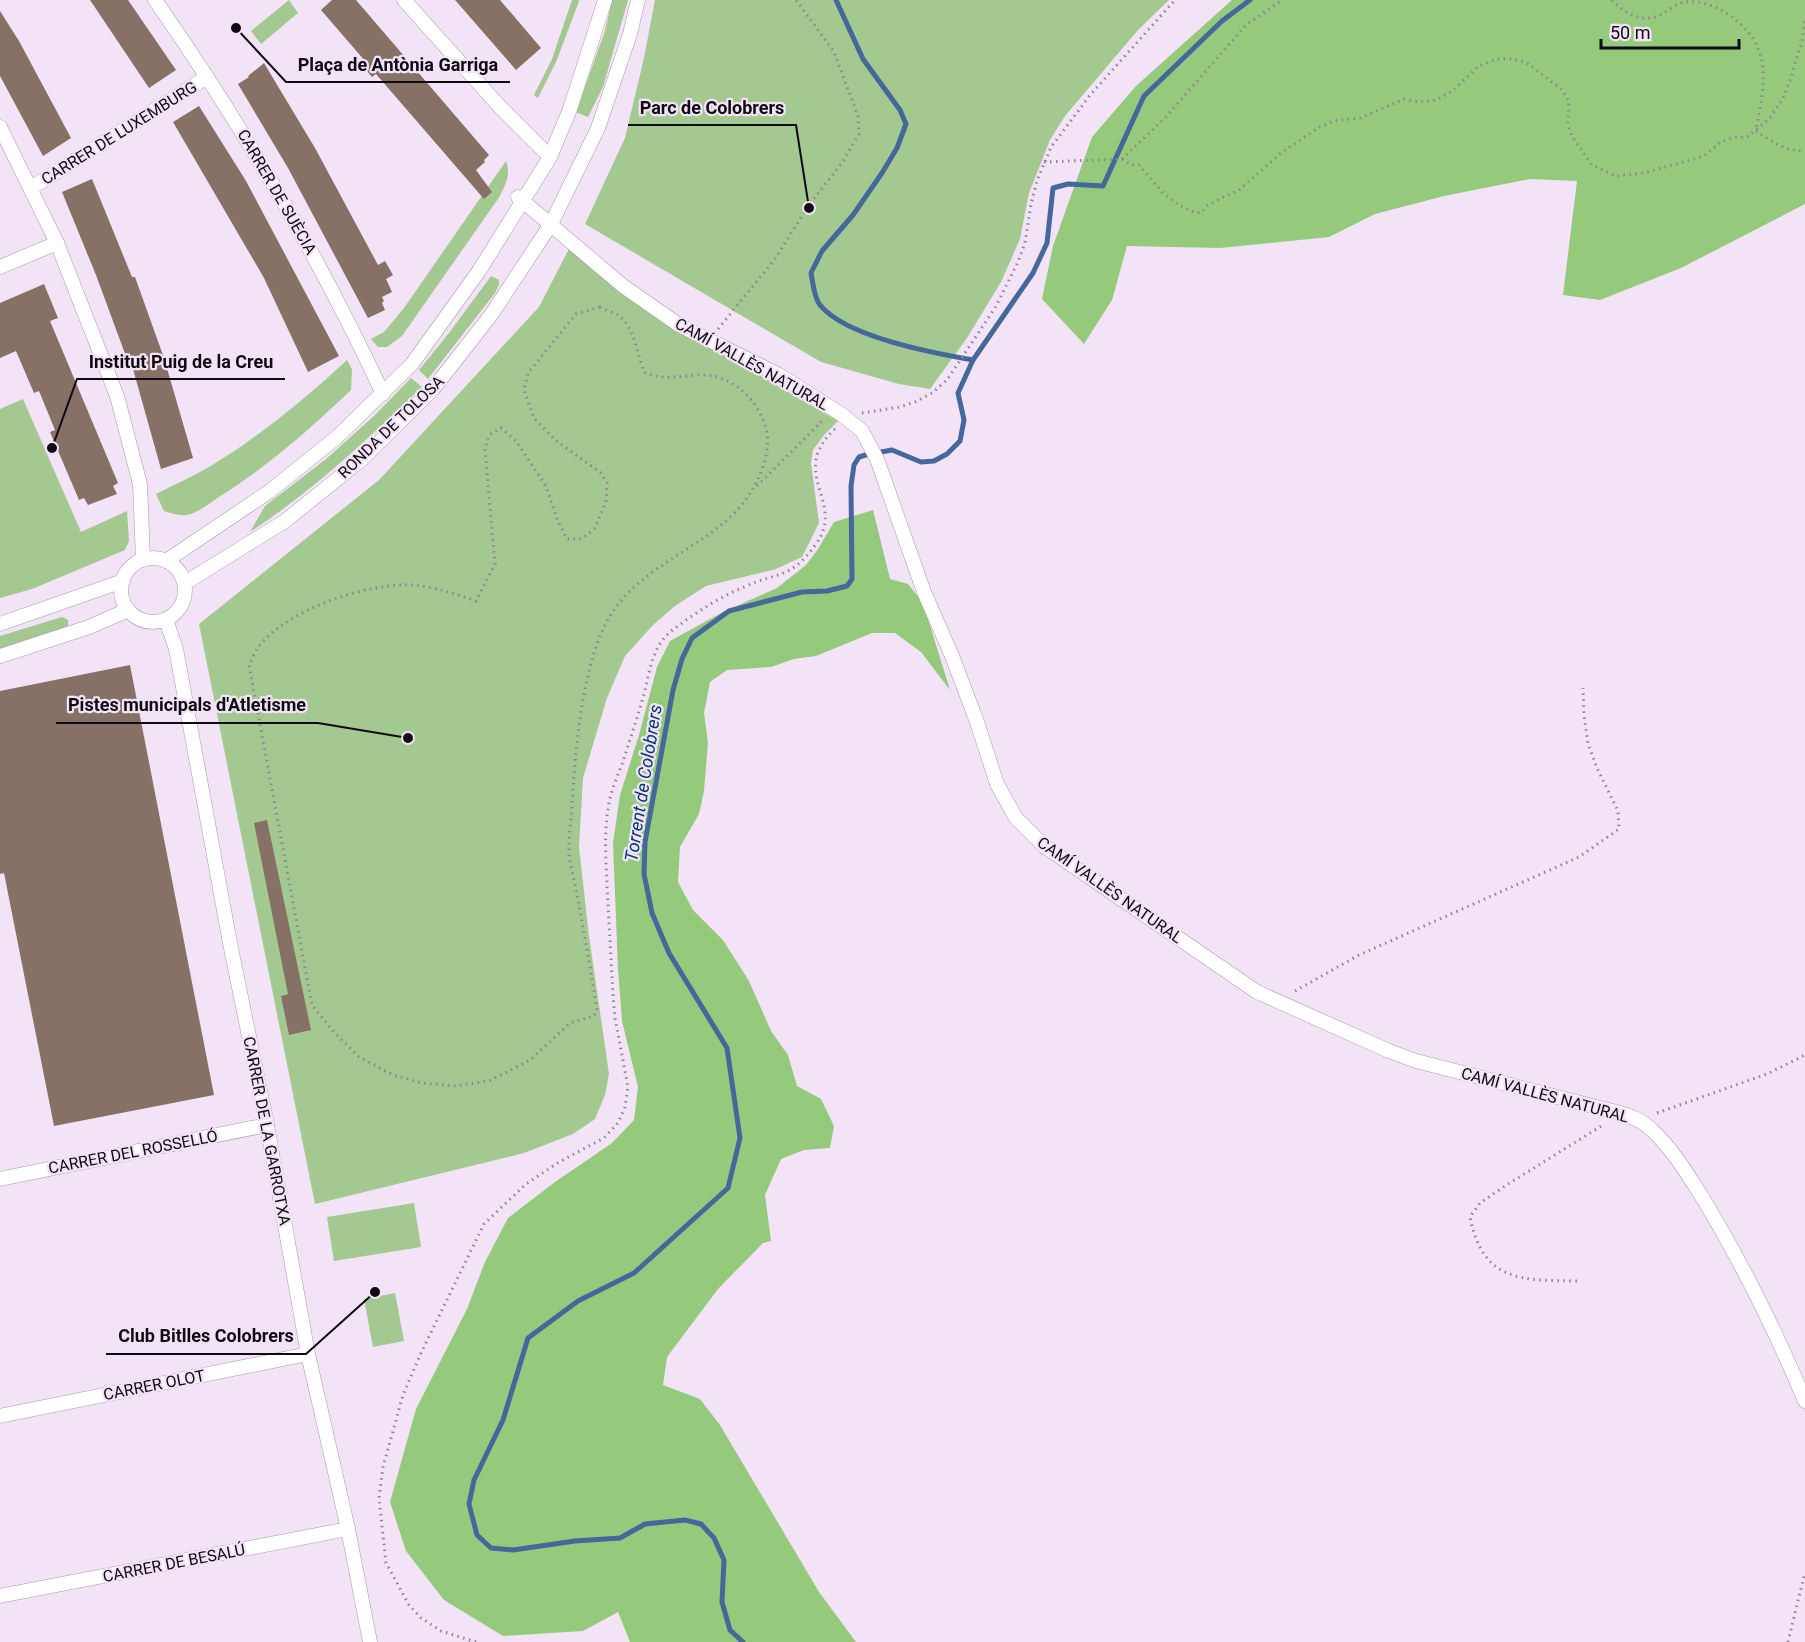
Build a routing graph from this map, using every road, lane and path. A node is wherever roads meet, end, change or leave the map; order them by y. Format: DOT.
graph roads {
  1 [pos="155,0"];
  2 [pos="404,0"];
  3 [pos="605,0"];
  4 [pos="638,0"];
  5 [pos="796,0"];
  6 [pos="1175,0"];
  7 [pos="1282,0"];
  8 [pos="1612,0"];
  9 [pos="1805,17"];
  10 [pos="207,77"];
  11 [pos="0,127"];
  12 [pos="1756,131"];
  13 [pos="1805,151"];
  14 [pos="550,157"];
  15 [pos="1122,159"];
  16 [pos="1044,162"];
  17 [pos="31,188"];
  18 [pos="521,199"];
  19 [pos="550,224"];
  20 [pos="57,243"];
  21 [pos="0,267"];
  22 [pos="710,340"];
  23 [pos="382,394"];
  24 [pos="834,410"];
  25 [pos="847,419"];
  26 [pos="756,487"];
  27 [pos="165,555"];
  28 [pos="143,560"];
  29 [pos="120,581"];
  30 [pos="187,582"];
  31 [pos="126,611"];
  32 [pos="166,622"];
  33 [pos="0,624"];
  34 [pos="0,656"];
  35 [pos="1583,688"];
  36 [pos="1276,1002"];
  37 [pos="1805,1055"];
  38 [pos="1620,1113"];
  39 [pos="1639,1120"];
  40 [pos="267,1125"];
  41 [pos="0,1179"];
  42 [pos="1577,1281"];
  43 [pos="308,1354"];
  44 [pos="1805,1401"];
  45 [pos="0,1416"];
  46 [pos="348,1529"];
  47 [pos="1805,1572"];
  48 [pos="0,1596"];
  49 [pos="370,1642"];
  50 [pos="476,1642"];
  51 [pos="1788,1642"];
  1 -- 10 [label="street, CARRER DE SUÈCIA"];
  2 -- 14 [label="street"];
  3 -- 14 [label="street, RONDA DE TOLOSA"];
  4 -- 19 [label="street, RONDA DE TOLOSA"];
  5 -- 22 [label="path"];
  6 -- 16 [label="path"];
  7 -- 15 [label="path"];
  8 -- 12 [label="path"];
  9 -- 12 [label="path"];
  10 -- 17 [label="street, CARRER DE LUXEMBURG"];
  10 -- 23 [label="street, CARRER DE SUÈCIA"];
  11 -- 17 [label="street"];
  12 -- 13 [label="path"];
  12 -- 15 [label="path"];
  14 -- 18 [label="street, RONDA DE TOLOSA"];
  15 -- 16 [label="path"];
  16 -- 25 [label="path"];
  17 -- 20 [label="street"];
  18 -- 19 [label="street"];
  18 -- 23 [label="street, RONDA DE TOLOSA"];
  19 -- 22 [label="street, CAMÍ VALLÈS NATURAL"];
  19 -- 30 [label="street, RONDA DE TOLOSA"];
  20 -- 21 [label="street"];
  20 -- 28 [label="street"];
  22 -- 24 [label="street, CAMÍ VALLÈS NATURAL"];
  23 -- 27 [label="street, RONDA DE TOLOSA"];
  24 -- 25 [label="street, CAMÍ VALLÈS NATURAL"];
  24 -- 26 [label="path"];
  25 -- 36 [label="street, CAMÍ VALLÈS NATURAL"];
  25 -- 50 [label="path"];
  26 -- 26 [label="path"];
  27 -- 28 [label="street"];
  27 -- 30 [label="street"];
  27 -- 30 [label="path"];
  28 -- 29 [label="street"];
  29 -- 31 [label="street"];
  29 -- 31 [label="path"];
  29 -- 33 [label="street"];
  30 -- 32 [label="street"];
  30 -- 32 [label="path"];
  31 -- 32 [label="street"];
  31 -- 32 [label="path"];
  31 -- 34 [label="street"];
  32 -- 40 [label="street, CARRER DE LA GARROTXA"];
  35 -- 36 [label="path"];
  36 -- 38 [label="street, CAMÍ VALLÈS NATURAL"];
  37 -- 39 [label="path"];
  38 -- 39 [label="street, CAMÍ VALLÈS NATURAL"];
  38 -- 42 [label="path"];
  39 -- 44 [label="street, CAMÍ VALLÈS NATURAL"];
  40 -- 41 [label="street, CARRER DEL ROSSELLÓ"];
  40 -- 43 [label="street, CARRER DE LA GARROTXA"];
  43 -- 45 [label="street, CARRER OLOT"];
  43 -- 46 [label="street, CARRER DE LA GARROTXA"];
  46 -- 48 [label="street, CARRER DE BESALÚ"];
  46 -- 49 [label="street, CARRER DE LA GARROTXA"];
  47 -- 51 [label="path"];
}
